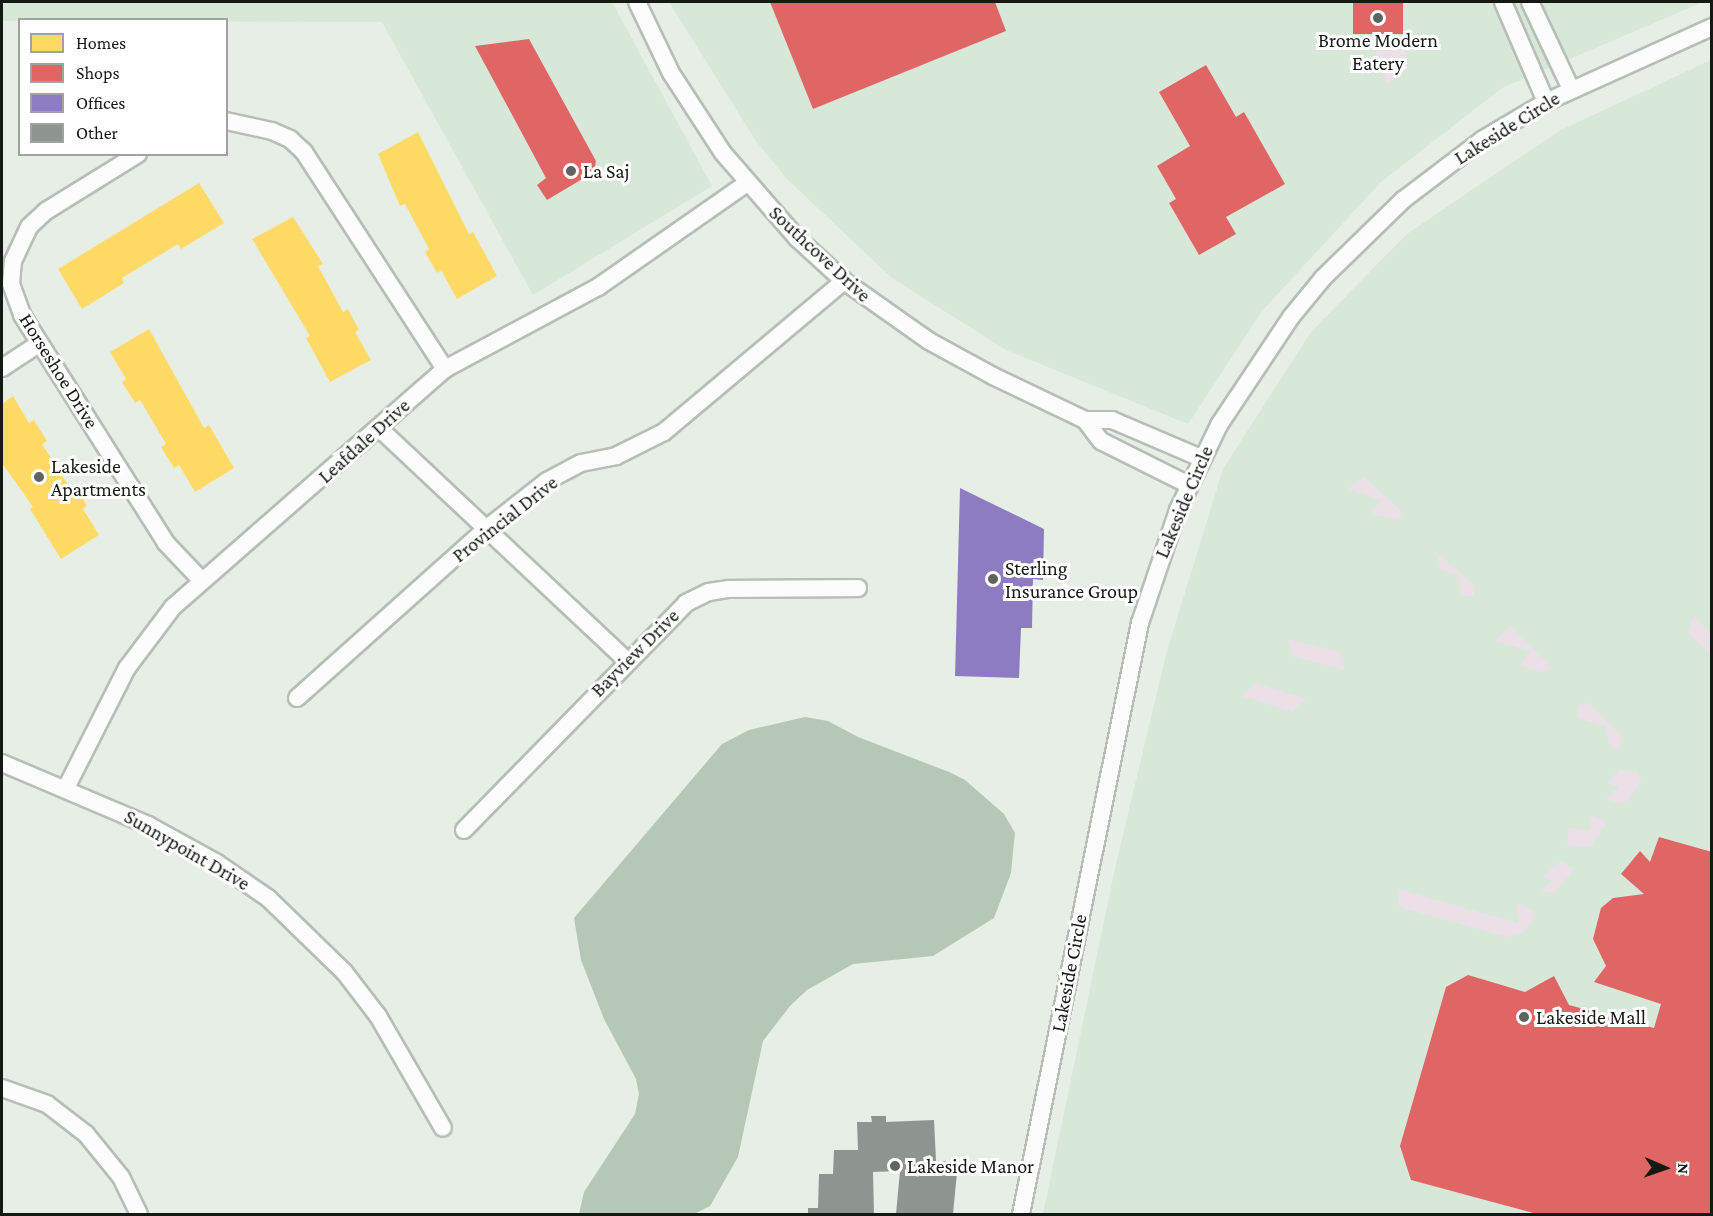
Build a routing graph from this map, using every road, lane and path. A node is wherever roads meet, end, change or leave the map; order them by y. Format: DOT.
graph roads {
  1 [pos="637,2"];
  2 [pos="1503,2"];
  3 [pos="1530,2"];
  4 [pos="1712,27"];
  5 [pos="1571,89"];
  6 [pos="1545,102"];
  7 [pos="228,121"];
  8 [pos="135,156"];
  9 [pos="747,183"];
  10 [pos="844,281"];
  11 [pos="40,343"];
  12 [pos="2,368"];
  13 [pos="445,369"];
  14 [pos="1085,420"];
  15 [pos="380,429"];
  16 [pos="1201,458"];
  17 [pos="1189,485"];
  18 [pos="487,528"];
  19 [pos="202,581"];
  20 [pos="858,588"];
  21 [pos="626,660"];
  22 [pos="297,698"];
  23 [pos="2,763"];
  24 [pos="66,788"];
  25 [pos="464,830"];
  26 [pos="2,1088"];
  27 [pos="444,1128"];
  28 [pos="139,1215"];
  29 [pos="1021,1215"];
  1 -- 9 [label="street, Southcove Drive"];
  2 -- 6 [label="street"];
  3 -- 5 [label="street"];
  4 -- 5 [label="street, Lakeside Circle"];
  5 -- 6 [label="street, Lakeside Circle"];
  6 -- 16 [label="street, Lakeside Circle"];
  7 -- 13 [label="street"];
  8 -- 11 [label="street, Horseshoe Drive"];
  9 -- 10 [label="street, Southcove Drive"];
  9 -- 13 [label="street, Leafdale Drive"];
  10 -- 14 [label="street, Southcove Drive"];
  10 -- 18 [label="street, Provincial Drive"];
  11 -- 12 [label="street"];
  11 -- 19 [label="street, Horseshoe Drive"];
  13 -- 15 [label="street, Leafdale Drive"];
  14 -- 16 [label="street, Southcove Drive"];
  14 -- 17 [label="street, Southcove Drive"];
  15 -- 18 [label="street"];
  15 -- 19 [label="street, Leafdale Drive"];
  16 -- 17 [label="street, Lakeside Circle"];
  17 -- 29 [label="street, Lakeside Circle"];
  18 -- 21 [label="street"];
  18 -- 22 [label="street, Provincial Drive"];
  19 -- 24 [label="street, Leafdale Drive"];
  20 -- 21 [label="street, Bayview Drive"];
  21 -- 25 [label="street, Bayview Drive"];
  23 -- 24 [label="street, Sunnypoint Drive"];
  24 -- 27 [label="street, Sunnypoint Drive"];
  26 -- 28 [label="street"];
}
